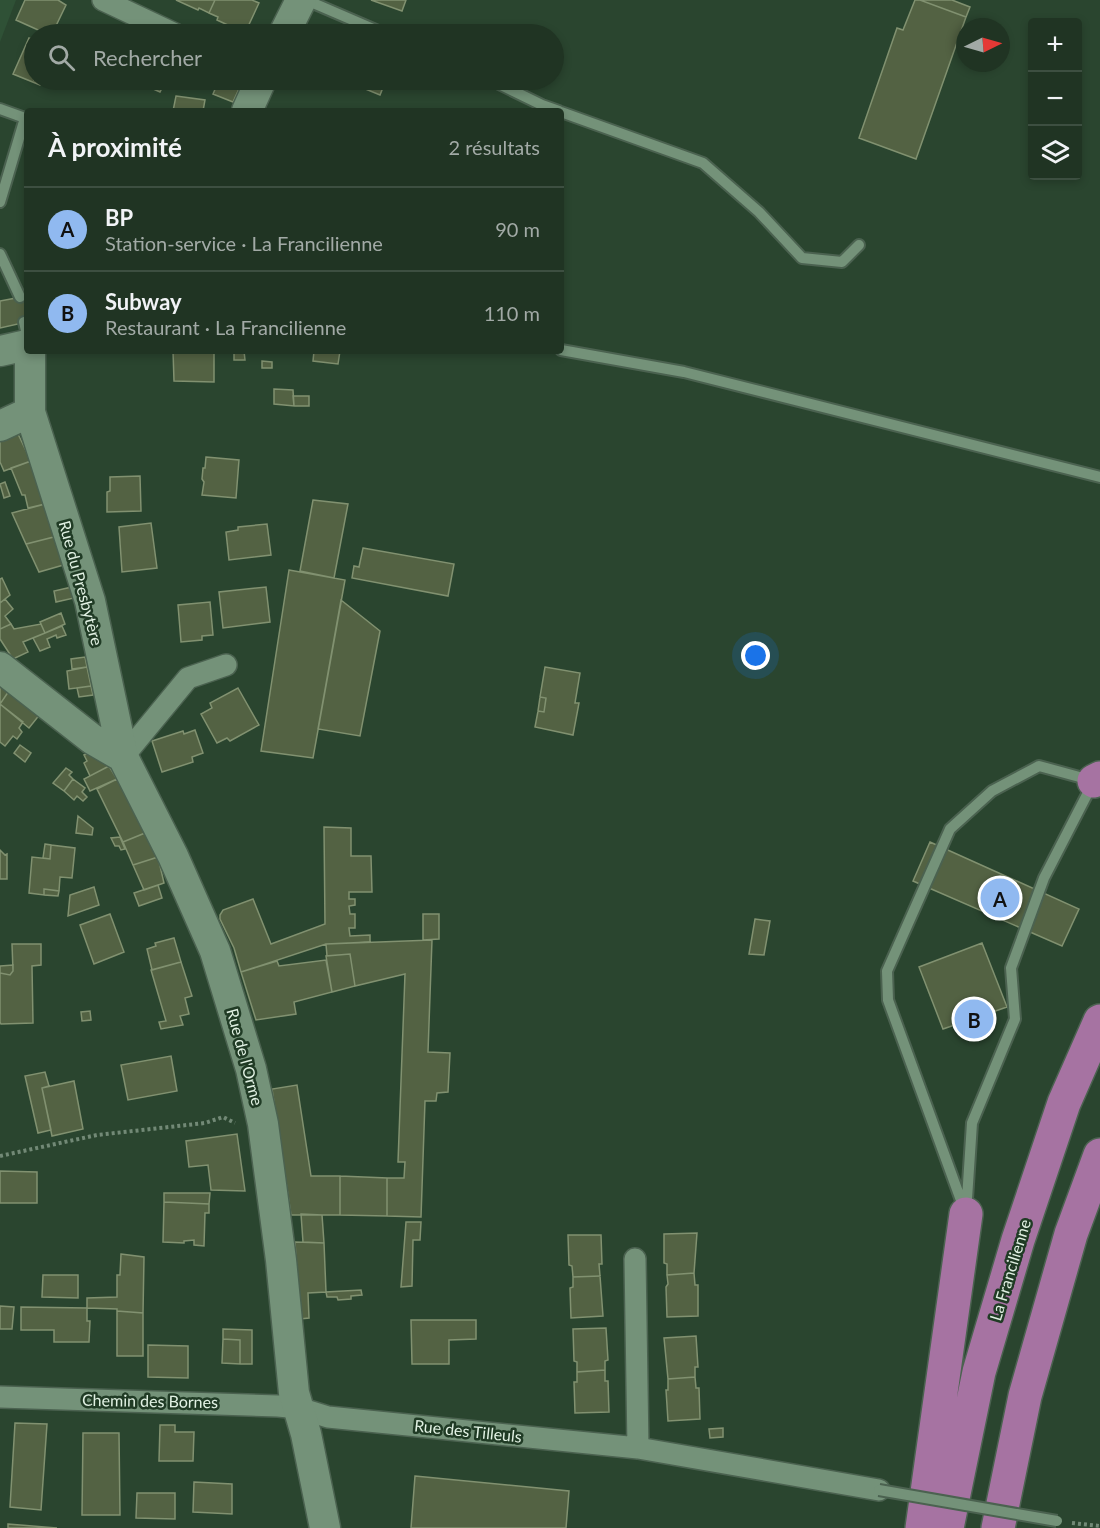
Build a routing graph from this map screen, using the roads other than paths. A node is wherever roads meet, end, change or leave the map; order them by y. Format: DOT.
graph roads {
  1 [pos="103,0"];
  2 [pos="301,0"];
  3 [pos="306,0"];
  4 [pos="154,24"];
  5 [pos="289,24"];
  6 [pos="362,24"];
  7 [pos="256,90"];
  8 [pos="511,90"];
  9 [pos="248,108"];
  10 [pos="551,108"];
  11 [pos="0,109"];
  12 [pos="564,112"];
  13 [pos="24,118"];
  14 [pos="24,121"];
  15 [pos="0,202"];
  16 [pos="859,245"];
  17 [pos="0,254"];
  18 [pos="20,297"];
  19 [pos="24,341"];
  20 [pos="0,351"];
  21 [pos="564,351"];
  22 [pos="28,354"];
  23 [pos="30,412"];
  24 [pos="0,426"];
  25 [pos="1100,477"];
  26 [pos="226,665"];
  27 [pos="0,667"];
  28 [pos="123,757"];
  29 [pos="1097,779"];
  30 [pos="1100,1021"];
  31 [pos="1100,1155"];
  32 [pos="966,1214"];
  33 [pos="635,1259"];
  34 [pos="0,1396"];
  35 [pos="299,1408"];
  36 [pos="638,1448"];
  37 [pos="879,1490"];
  38 [pos="1057,1521"];
  39 [pos="325,1528"];
  40 [pos="922,1528"];
  41 [pos="947,1528"];
  42 [pos="998,1528"];
  1 -- 4 [label="street"];
  2 -- 5 [label="street"];
  3 -- 6 [label="lane"];
  7 -- 9 [label="street"];
  8 -- 10 [label="lane"];
  11 -- 13 [label="lane"];
  12 -- 16 [label="lane"];
  14 -- 15 [label="lane"];
  17 -- 18 [label="lane"];
  19 -- 20 [label="street"];
  21 -- 25 [label="lane"];
  22 -- 23 [label="street, Rue du Presbytère"];
  23 -- 24 [label="street"];
  23 -- 28 [label="street, Rue du Presbytère"];
  26 -- 28 [label="street"];
  27 -- 28 [label="street"];
  28 -- 35 [label="street, Rue de l'Orme"];
  29 -- 32 [label="lane"];
  29 -- 32 [label="lane"];
  30 -- 41 [label="highway, La Francilienne"];
  31 -- 42 [label="highway"];
  32 -- 40 [label="highway"];
  33 -- 36 [label="street"];
  34 -- 35 [label="street, Chemin des Bornes"];
  35 -- 36 [label="street, Rue des Tilleuls"];
  35 -- 39 [label="street, Rue de l'Orme"];
  36 -- 37 [label="street, Rue des Tilleuls"];
  37 -- 38 [label="lane, bridge"];
}
